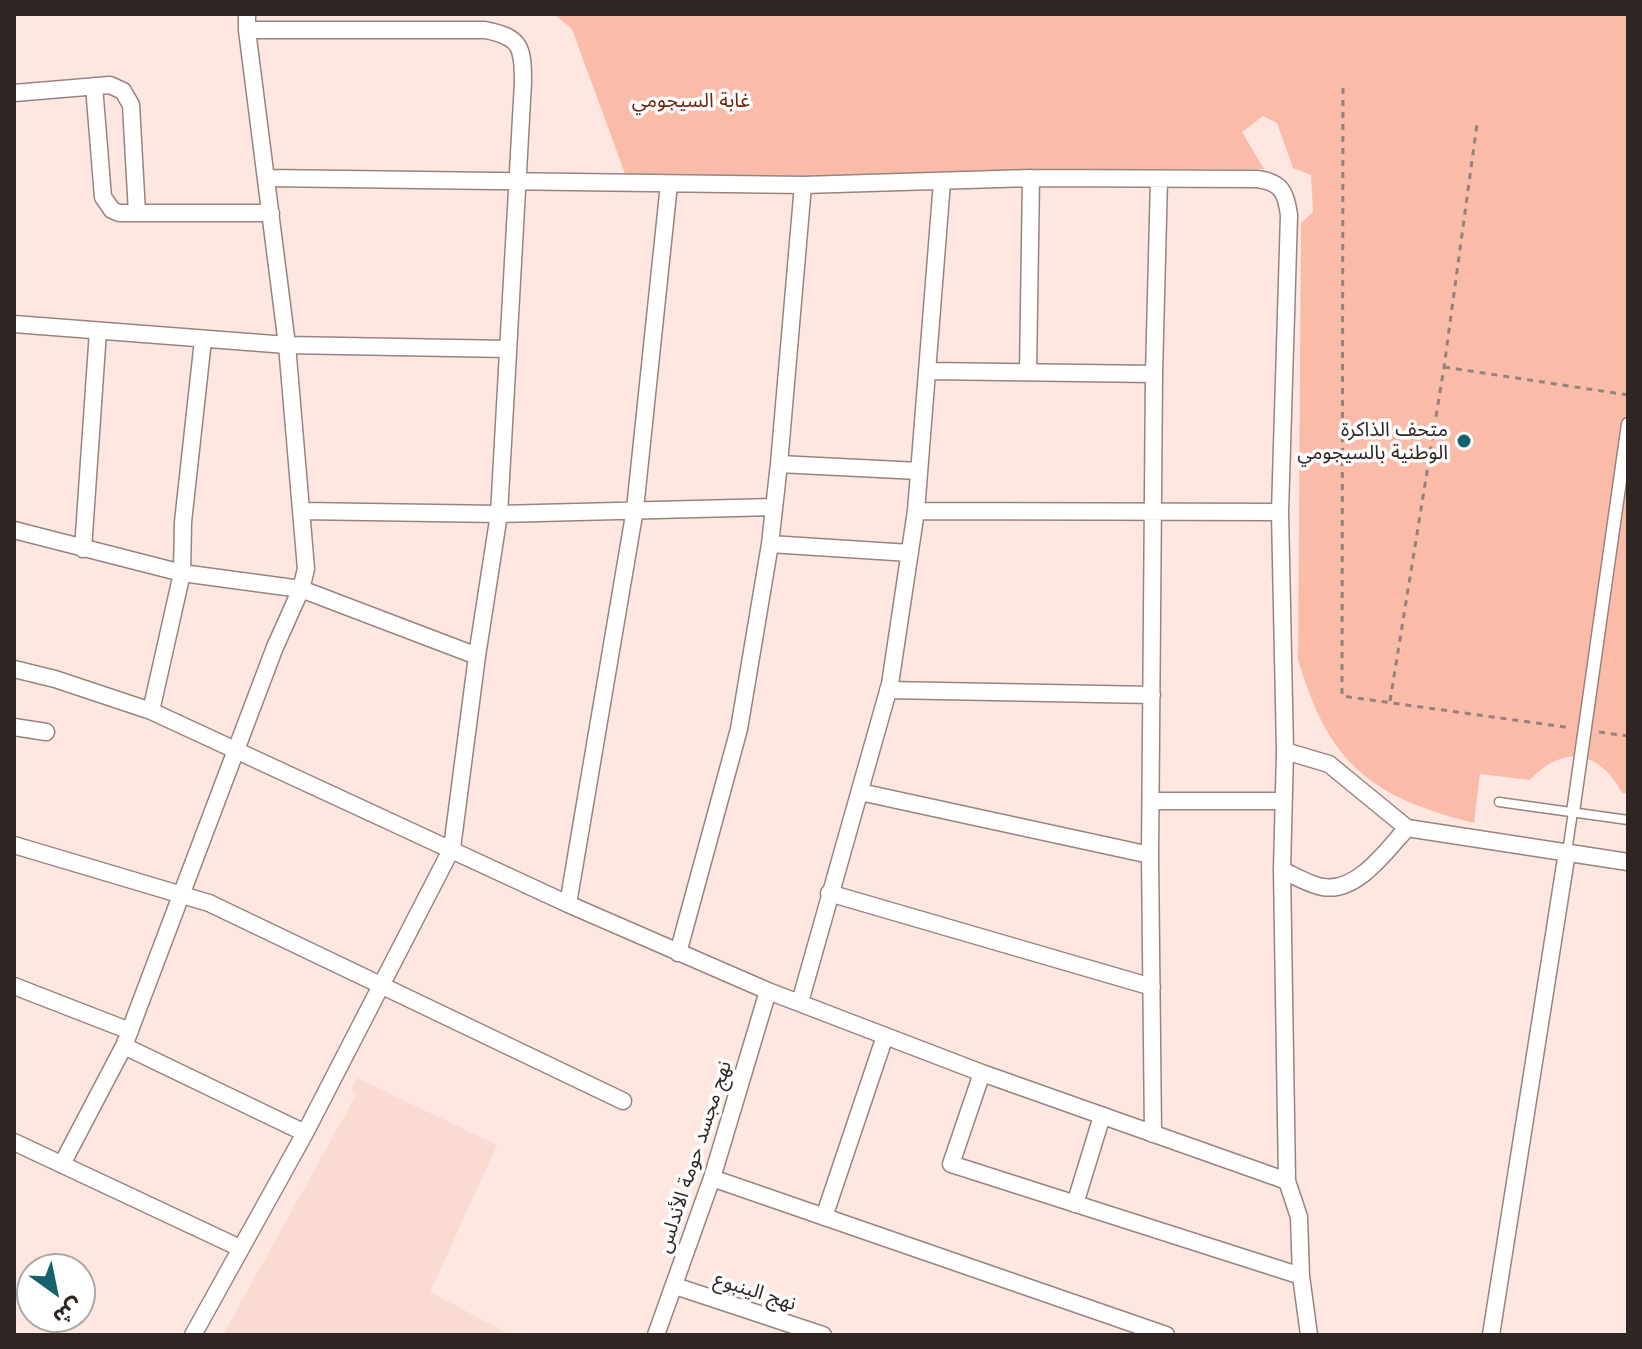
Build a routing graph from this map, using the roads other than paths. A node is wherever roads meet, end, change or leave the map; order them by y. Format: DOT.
graph roads {
  1 [pos="247,22"];
  2 [pos="94,86"];
  3 [pos="14,93"];
  4 [pos="267,178"];
  5 [pos="1031,178"];
  6 [pos="1159,179"];
  7 [pos="517,180"];
  8 [pos="942,182"];
  9 [pos="669,184"];
  10 [pos="803,185"];
  11 [pos="137,213"];
  12 [pos="271,213"];
  13 [pos="14,324"];
  14 [pos="98,331"];
  15 [pos="203,340"];
  16 [pos="287,345"];
  17 [pos="508,349"];
  18 [pos="928,371"];
  19 [pos="1028,372"];
  20 [pos="1154,374"];
  21 [pos="1628,424"];
  22 [pos="779,464"];
  23 [pos="919,471"];
  24 [pos="774,507"];
  25 [pos="635,509"];
  26 [pos="302,511"];
  27 [pos="916,511"];
  28 [pos="1280,512"];
  29 [pos="1154,513"];
  30 [pos="499,514"];
  31 [pos="14,530"];
  32 [pos="770,544"];
  33 [pos="83,549"];
  34 [pos="910,553"];
  35 [pos="182,573"];
  36 [pos="301,589"];
  37 [pos="477,656"];
  38 [pos="14,669"];
  39 [pos="888,690"];
  40 [pos="1152,695"];
  41 [pos="151,711"];
  42 [pos="14,727"];
  43 [pos="46,732"];
  44 [pos="237,750"];
  45 [pos="1285,751"];
  46 [pos="860,792"];
  47 [pos="1151,801"];
  48 [pos="1283,801"];
  49 [pos="1499,802"];
  50 [pos="1573,812"];
  51 [pos="1628,820"];
  52 [pos="1407,828"];
  53 [pos="14,845"];
  54 [pos="452,848"];
  55 [pos="1567,852"];
  56 [pos="1150,855"];
  57 [pos="1628,862"];
  58 [pos="1282,870"];
  59 [pos="829,893"];
  60 [pos="182,894"];
  61 [pos="568,904"];
  62 [pos="678,953"];
  63 [pos="14,986"];
  64 [pos="383,986"];
  65 [pos="1152,987"];
  66 [pos="768,991"];
  67 [pos="800,1002"];
  68 [pos="885,1036"];
  69 [pos="127,1039"];
  70 [pos="982,1073"];
  71 [pos="623,1101"];
  72 [pos="1102,1116"];
  73 [pos="305,1133"];
  74 [pos="1153,1134"];
  75 [pos="14,1142"];
  76 [pos="62,1164"];
  77 [pos="712,1178"];
  78 [pos="1287,1181"];
  79 [pos="1075,1204"];
  80 [pos="824,1217"];
  81 [pos="240,1248"];
  82 [pos="1301,1276"];
  83 [pos="675,1286"];
  84 [pos="193,1335"];
  85 [pos="656,1335"];
  86 [pos="823,1335"];
  87 [pos="1166,1335"];
  88 [pos="1309,1335"];
  89 [pos="1491,1335"];
  1 -- 4 [label="street"];
  1 -- 7 [label="street"];
  2 -- 3 [label="street"];
  2 -- 11 [label="street"];
  2 -- 11 [label="street"];
  4 -- 7 [label="street"];
  4 -- 12 [label="street"];
  5 -- 6 [label="street"];
  5 -- 8 [label="street"];
  5 -- 19 [label="street"];
  6 -- 20 [label="street"];
  6 -- 28 [label="street"];
  7 -- 9 [label="street"];
  7 -- 17 [label="street"];
  8 -- 10 [label="street"];
  8 -- 18 [label="street"];
  9 -- 10 [label="street"];
  9 -- 25 [label="street"];
  10 -- 22 [label="street"];
  11 -- 12 [label="street"];
  12 -- 16 [label="street"];
  13 -- 14 [label="street"];
  14 -- 15 [label="street"];
  14 -- 33 [label="street"];
  15 -- 16 [label="street"];
  15 -- 35 [label="street"];
  16 -- 17 [label="street"];
  16 -- 26 [label="street"];
  17 -- 30 [label="street"];
  18 -- 19 [label="street"];
  18 -- 23 [label="street"];
  19 -- 20 [label="street"];
  20 -- 29 [label="street"];
  21 -- 50 [label="street"];
  22 -- 23 [label="street"];
  22 -- 24 [label="street"];
  23 -- 27 [label="street"];
  24 -- 25 [label="street"];
  24 -- 32 [label="street"];
  25 -- 30 [label="street"];
  25 -- 61 [label="street"];
  26 -- 30 [label="street"];
  26 -- 36 [label="street"];
  27 -- 29 [label="street"];
  27 -- 34 [label="street"];
  28 -- 29 [label="street"];
  28 -- 45 [label="street"];
  29 -- 40 [label="street"];
  30 -- 37 [label="street"];
  31 -- 33 [label="street"];
  32 -- 34 [label="street"];
  32 -- 62 [label="street"];
  33 -- 35 [label="street"];
  34 -- 39 [label="street"];
  35 -- 36 [label="street"];
  35 -- 41 [label="street"];
  36 -- 37 [label="street"];
  36 -- 44 [label="street"];
  37 -- 54 [label="street"];
  38 -- 41 [label="street"];
  39 -- 40 [label="street"];
  39 -- 46 [label="street"];
  40 -- 47 [label="street"];
  41 -- 44 [label="street"];
  42 -- 43 [label="street"];
  44 -- 54 [label="street"];
  44 -- 60 [label="street"];
  45 -- 48 [label="street"];
  45 -- 52 [label="street"];
  46 -- 56 [label="street"];
  46 -- 59 [label="street"];
  47 -- 48 [label="street"];
  47 -- 56 [label="street"];
  48 -- 58 [label="street"];
  49 -- 50 [label="lane"];
  50 -- 51 [label="lane"];
  50 -- 55 [label="lane"];
  52 -- 55 [label="street"];
  52 -- 58 [label="street"];
  53 -- 60 [label="street"];
  54 -- 61 [label="street"];
  54 -- 64 [label="street"];
  55 -- 57 [label="street"];
  55 -- 89 [label="street"];
  56 -- 65 [label="street"];
  58 -- 78 [label="street"];
  59 -- 65 [label="street"];
  59 -- 67 [label="street"];
  60 -- 64 [label="street"];
  60 -- 69 [label="street"];
  61 -- 62 [label="street"];
  62 -- 66 [label="street"];
  63 -- 69 [label="street"];
  64 -- 71 [label="street"];
  64 -- 73 [label="street"];
  65 -- 74 [label="street"];
  66 -- 67 [label="street"];
  66 -- 77 [label="street, نهج مجسد حومة الأندلس"];
  67 -- 68 [label="street"];
  68 -- 70 [label="street"];
  68 -- 80 [label="street"];
  69 -- 73 [label="street"];
  69 -- 76 [label="street"];
  70 -- 72 [label="street"];
  70 -- 79 [label="street"];
  72 -- 74 [label="street"];
  72 -- 79 [label="street"];
  73 -- 81 [label="street"];
  74 -- 78 [label="street"];
  75 -- 76 [label="street"];
  76 -- 81 [label="street"];
  77 -- 80 [label="street"];
  77 -- 83 [label="street, نهج مجسد حومة الأندلس"];
  78 -- 82 [label="street"];
  79 -- 82 [label="street"];
  80 -- 87 [label="street"];
  81 -- 84 [label="street"];
  82 -- 88 [label="street"];
  83 -- 85 [label="street, نهج مجسد حومة الأندلس"];
  83 -- 86 [label="street, نهج الينبوع"];
}
